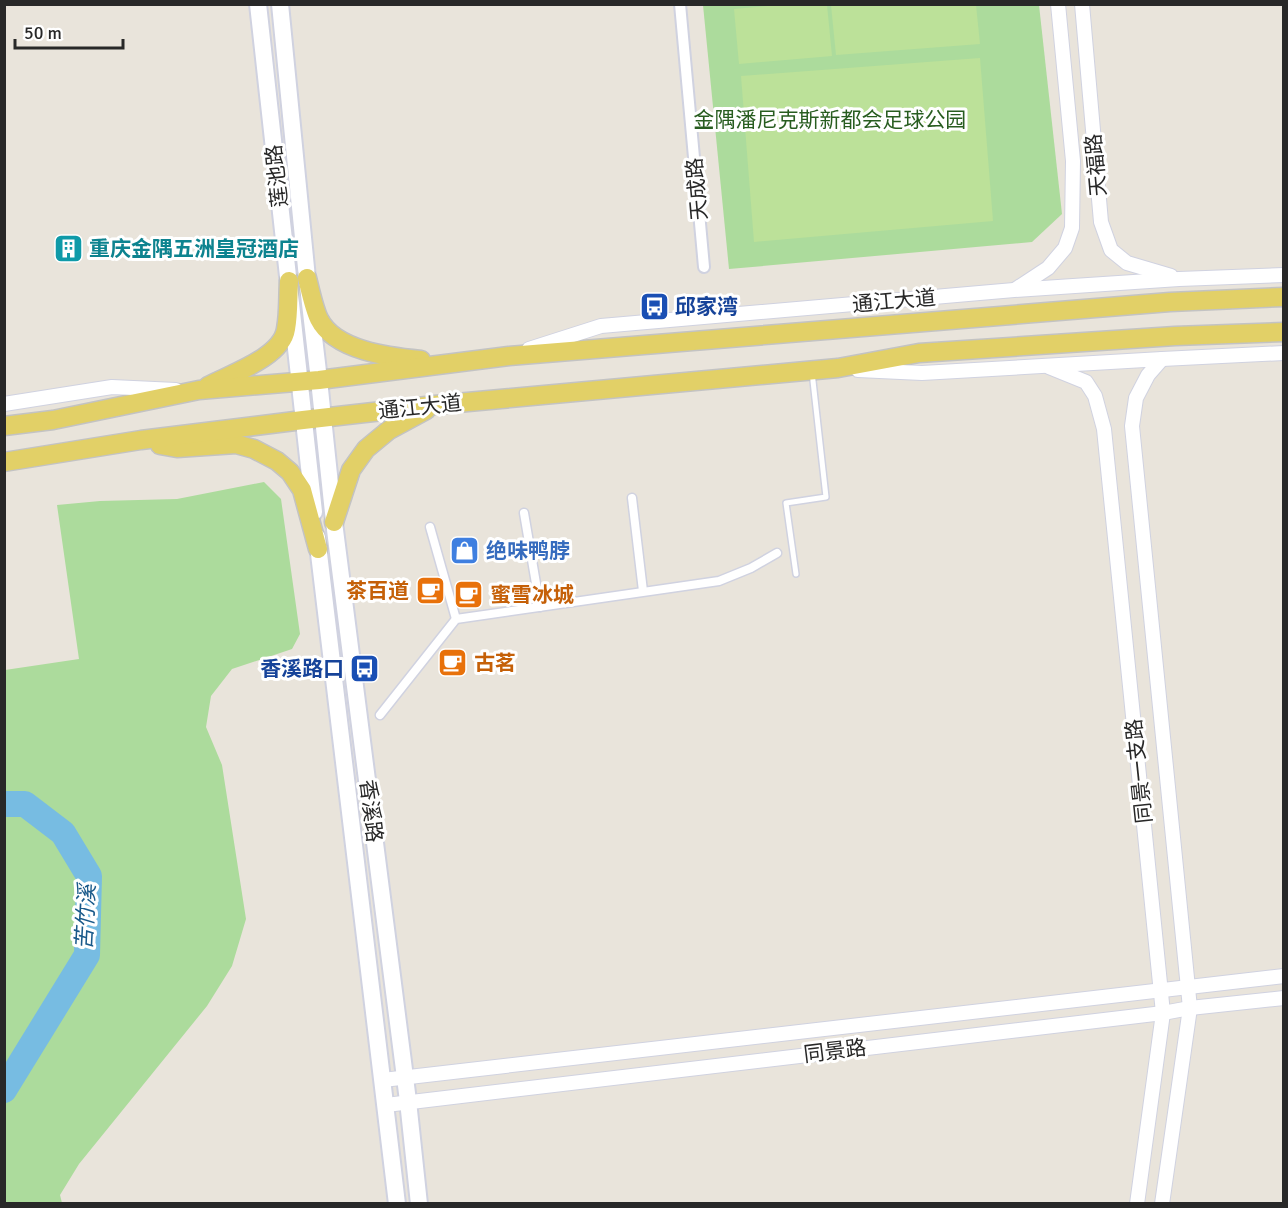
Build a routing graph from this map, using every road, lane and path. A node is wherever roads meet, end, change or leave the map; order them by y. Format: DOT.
graph roads {
  1 [pos="258,4"];
  2 [pos="280,4"];
  3 [pos="680,4"];
  4 [pos="1058,4"];
  5 [pos="1082,4"];
  6 [pos="704,267"];
  7 [pos="1284,274"];
  8 [pos="1179,279"];
  9 [pos="298,280"];
  10 [pos="1014,290"];
  11 [pos="1284,297"];
  12 [pos="1284,332"];
  13 [pos="1284,353"];
  14 [pos="509,356"];
  15 [pos="1162,359"];
  16 [pos="456,362"];
  17 [pos="1049,367"];
  18 [pos="838,368"];
  19 [pos="811,371"];
  20 [pos="320,380"];
  21 [pos="299,382"];
  22 [pos="200,390"];
  23 [pos="4,404"];
  24 [pos="435,405"];
  25 [pos="324,418"];
  26 [pos="303,420"];
  27 [pos="4,426"];
  28 [pos="141,440"];
  29 [pos="4,462"];
  30 [pos="632,498"];
  31 [pos="524,513"];
  32 [pos="334,522"];
  33 [pos="430,527"];
  34 [pos="318,549"];
  35 [pos="777,553"];
  36 [pos="796,574"];
  37 [pos="643,591"];
  38 [pos="540,607"];
  39 [pos="456,619"];
  40 [pos="380,715"];
  41 [pos="1284,976"];
  42 [pos="1188,986"];
  43 [pos="1161,990"];
  44 [pos="1284,998"];
  45 [pos="1190,1008"];
  46 [pos="1163,1013"];
  47 [pos="405,1077"];
  48 [pos="383,1080"];
  49 [pos="408,1101"];
  50 [pos="386,1105"];
  51 [pos="397,1203"];
  52 [pos="419,1203"];
  53 [pos="1137,1203"];
  54 [pos="1162,1203"];
  1 -- 9 [label="main road, 莲池路"];
  2 -- 9 [label="main road, 莲池路"];
  3 -- 6 [label="street, 天成路"];
  4 -- 10 [label="street, 天福路"];
  5 -- 8 [label="street, 天福路"];
  7 -- 8 [label="street, 通江大道"];
  8 -- 10 [label="street, 通江大道"];
  9 -- 16 [label="main road"];
  9 -- 20 [label="main road, 莲池路"];
  9 -- 21 [label="main road, 莲池路"];
  9 -- 22 [label="main road"];
  10 -- 14 [label="street, 通江大道"];
  11 -- 14 [label="main road, 通江大道"];
  12 -- 18 [label="main road, 通江大道"];
  13 -- 15 [label="street, 通江大道"];
  14 -- 16 [label="main road, 通江大道"];
  15 -- 17 [label="street, 通江大道"];
  15 -- 42 [label="street, 同景一支路"];
  16 -- 20 [label="main road, 通江大道"];
  17 -- 18 [label="street, 通江大道"];
  17 -- 43 [label="street, 同景一支路"];
  18 -- 19 [label="main road, 通江大道"];
  19 -- 24 [label="main road, 通江大道"];
  19 -- 36 [label="lane"];
  20 -- 21 [label="main road, 通江大道"];
  20 -- 25 [label="main road, 莲池路"];
  21 -- 22 [label="main road, 通江大道"];
  21 -- 26 [label="main road, 莲池路"];
  22 -- 23 [label="street, 通江大道"];
  22 -- 27 [label="main road, 通江大道"];
  24 -- 25 [label="main road, 通江大道"];
  24 -- 32 [label="main road"];
  25 -- 26 [label="main road, 通江大道"];
  25 -- 32 [label="main road, 香溪路"];
  26 -- 28 [label="main road, 通江大道"];
  26 -- 34 [label="main road, 香溪路"];
  28 -- 29 [label="main road, 通江大道"];
  28 -- 34 [label="main road"];
  30 -- 37 [label="street"];
  31 -- 38 [label="street"];
  32 -- 47 [label="main road, 香溪路"];
  33 -- 39 [label="street"];
  34 -- 48 [label="main road, 香溪路"];
  35 -- 37 [label="street"];
  37 -- 38 [label="street"];
  38 -- 39 [label="street"];
  39 -- 40 [label="street"];
  41 -- 42 [label="street"];
  42 -- 43 [label="street"];
  42 -- 45 [label="street, 同景一支路"];
  43 -- 46 [label="street, 同景一支路"];
  43 -- 47 [label="street"];
  44 -- 45 [label="street, 同景路"];
  45 -- 46 [label="street, 同景路"];
  45 -- 54 [label="street, 同景一支路"];
  46 -- 49 [label="street, 同景路"];
  46 -- 53 [label="street, 同景一支路"];
  47 -- 48 [label="street"];
  47 -- 49 [label="main road, 香溪路"];
  48 -- 50 [label="main road, 香溪路"];
  49 -- 50 [label="street, 同景路"];
  49 -- 52 [label="main road, 香溪路"];
  50 -- 51 [label="main road, 香溪路"];
}
